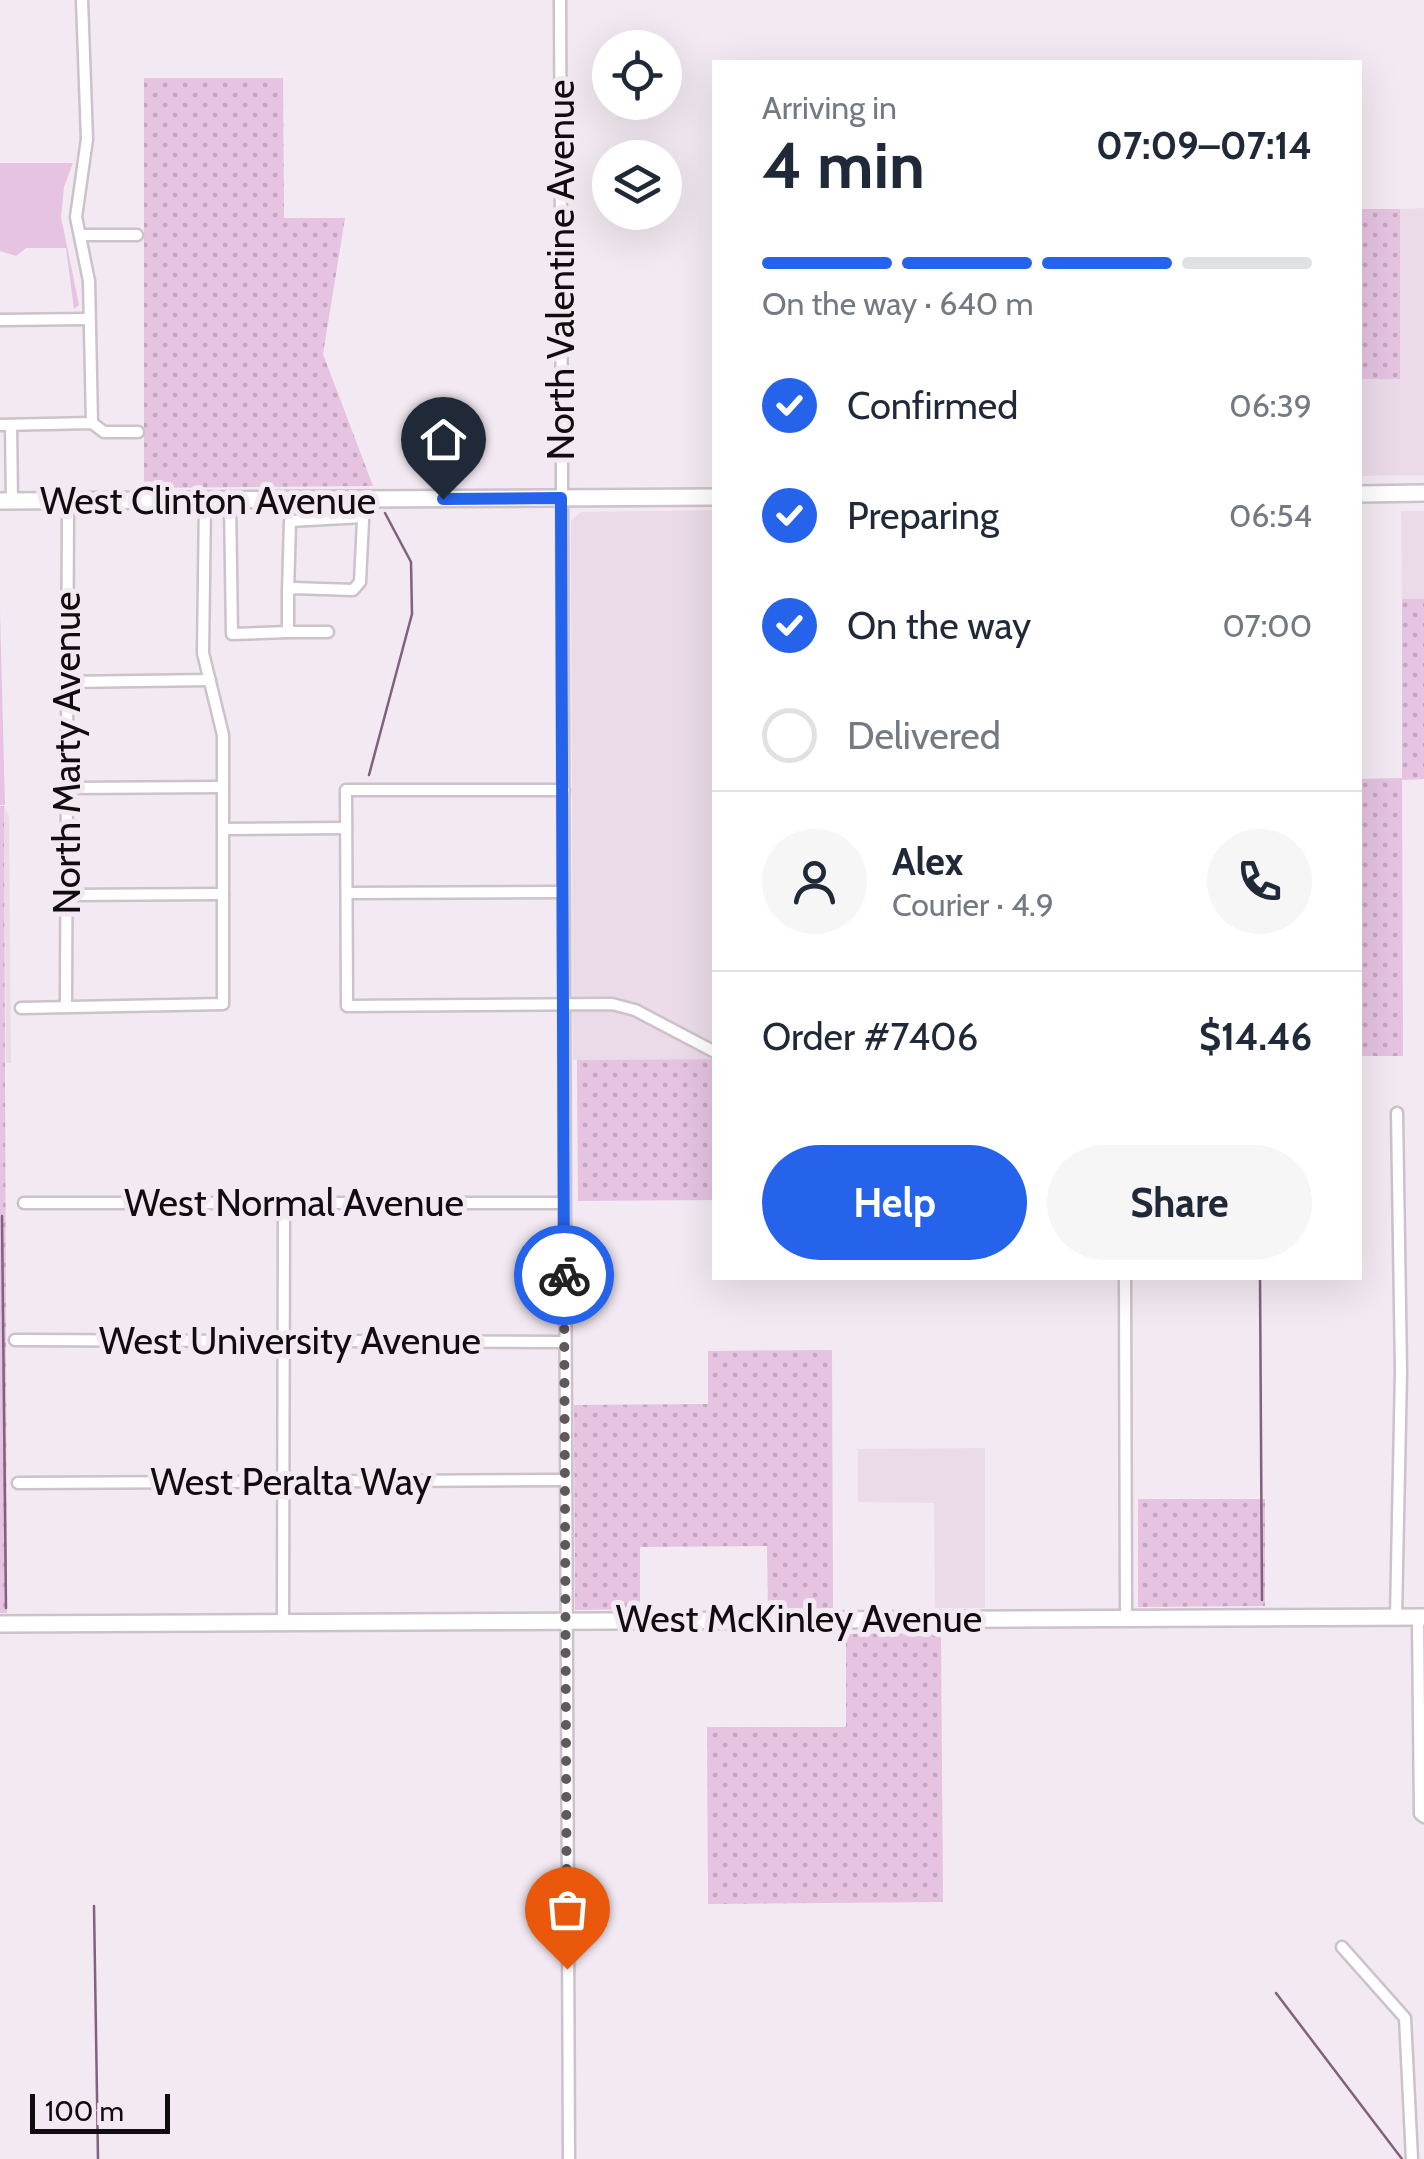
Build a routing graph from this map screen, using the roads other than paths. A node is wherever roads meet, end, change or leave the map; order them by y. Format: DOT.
graph roads {
  1 [pos="82,0"];
  2 [pos="560,0"];
  3 [pos="81,235"];
  4 [pos="136,235"];
  5 [pos="89,319"];
  6 [pos="0,320"];
  7 [pos="92,423"];
  8 [pos="5,425"];
  9 [pos="138,432"];
  10 [pos="1424,493"];
  11 [pos="1362,494"];
  12 [pos="561,498"];
  13 [pos="712,498"];
  14 [pos="6,502"];
  15 [pos="68,502"];
  16 [pos="205,502"];
  17 [pos="230,502"];
  18 [pos="363,509"];
  19 [pos="288,592"];
  20 [pos="288,632"];
  21 [pos="328,632"];
  22 [pos="210,680"];
  23 [pos="67,682"];
  24 [pos="223,787"];
  25 [pos="66,788"];
  26 [pos="564,790"];
  27 [pos="346,828"];
  28 [pos="223,829"];
  29 [pos="563,892"];
  30 [pos="348,893"];
  31 [pos="223,894"];
  32 [pos="66,895"];
  33 [pos="66,1004"];
  34 [pos="562,1004"];
  35 [pos="21,1008"];
  36 [pos="712,1050"];
  37 [pos="1397,1113"];
  38 [pos="24,1203"];
  39 [pos="284,1203"];
  40 [pos="564,1203"];
  41 [pos="1125,1280"];
  42 [pos="284,1339"];
  43 [pos="15,1340"];
  44 [pos="564,1342"];
  45 [pos="564,1480"];
  46 [pos="285,1482"];
  47 [pos="18,1483"];
  48 [pos="1126,1617"];
  49 [pos="1396,1617"];
  50 [pos="1421,1617"];
  51 [pos="565,1621"];
  52 [pos="284,1622"];
  53 [pos="0,1624"];
  54 [pos="1424,1817"];
  55 [pos="1342,1948"];
  56 [pos="568,2159"];
  57 [pos="1412,2159"];
  1 -- 3 [label="street"];
  2 -- 12 [label="street, North Valentine Avenue"];
  3 -- 4 [label="street"];
  3 -- 5 [label="street"];
  5 -- 6 [label="street"];
  5 -- 7 [label="street"];
  7 -- 8 [label="street"];
  7 -- 9 [label="street"];
  8 -- 14 [label="street"];
  10 -- 11 [label="main road"];
  12 -- 13 [label="main road, West Clinton Avenue"];
  12 -- 18 [label="main road, West Clinton Avenue"];
  12 -- 26 [label="street, North Valentine Avenue"];
  14 -- 15 [label="main road, West Clinton Avenue"];
  15 -- 16 [label="main road, West Clinton Avenue"];
  15 -- 23 [label="street, North Marty Avenue"];
  16 -- 17 [label="main road, West Clinton Avenue"];
  16 -- 22 [label="street"];
  17 -- 18 [label="main road, West Clinton Avenue"];
  17 -- 20 [label="street"];
  18 -- 19 [label="street"];
  18 -- 19 [label="street"];
  19 -- 20 [label="street"];
  20 -- 21 [label="street"];
  22 -- 23 [label="street"];
  22 -- 24 [label="street"];
  23 -- 25 [label="street, North Marty Avenue"];
  24 -- 25 [label="street"];
  24 -- 28 [label="street"];
  25 -- 32 [label="street, North Marty Avenue"];
  26 -- 27 [label="street"];
  26 -- 29 [label="street, North Valentine Avenue"];
  27 -- 28 [label="street"];
  27 -- 30 [label="street"];
  28 -- 31 [label="street"];
  29 -- 30 [label="street"];
  29 -- 34 [label="street, North Valentine Avenue"];
  30 -- 34 [label="street"];
  31 -- 32 [label="street"];
  31 -- 33 [label="street"];
  32 -- 33 [label="street, North Marty Avenue"];
  33 -- 35 [label="street"];
  34 -- 36 [label="street"];
  34 -- 40 [label="street, North Valentine Avenue"];
  37 -- 49 [label="street"];
  38 -- 39 [label="street, West Normal Avenue"];
  39 -- 40 [label="street, West Normal Avenue"];
  39 -- 42 [label="street"];
  40 -- 44 [label="street, North Valentine Avenue"];
  41 -- 48 [label="street"];
  42 -- 43 [label="street, West University Avenue"];
  42 -- 44 [label="street, West University Avenue"];
  42 -- 46 [label="street"];
  44 -- 45 [label="street, North Valentine Avenue"];
  45 -- 46 [label="street, West Peralta Way"];
  45 -- 51 [label="street, North Valentine Avenue"];
  46 -- 47 [label="street, West Peralta Way"];
  46 -- 52 [label="street"];
  48 -- 49 [label="main road, West McKinley Avenue"];
  48 -- 51 [label="main road, West McKinley Avenue"];
  49 -- 50 [label="main road, West McKinley Avenue"];
  50 -- 54 [label="street, West McKinley Avenue"];
  51 -- 52 [label="main road, West McKinley Avenue"];
  51 -- 56 [label="street, North Valentine Avenue"];
  52 -- 53 [label="main road, West McKinley Avenue"];
  55 -- 57 [label="street"];
}
